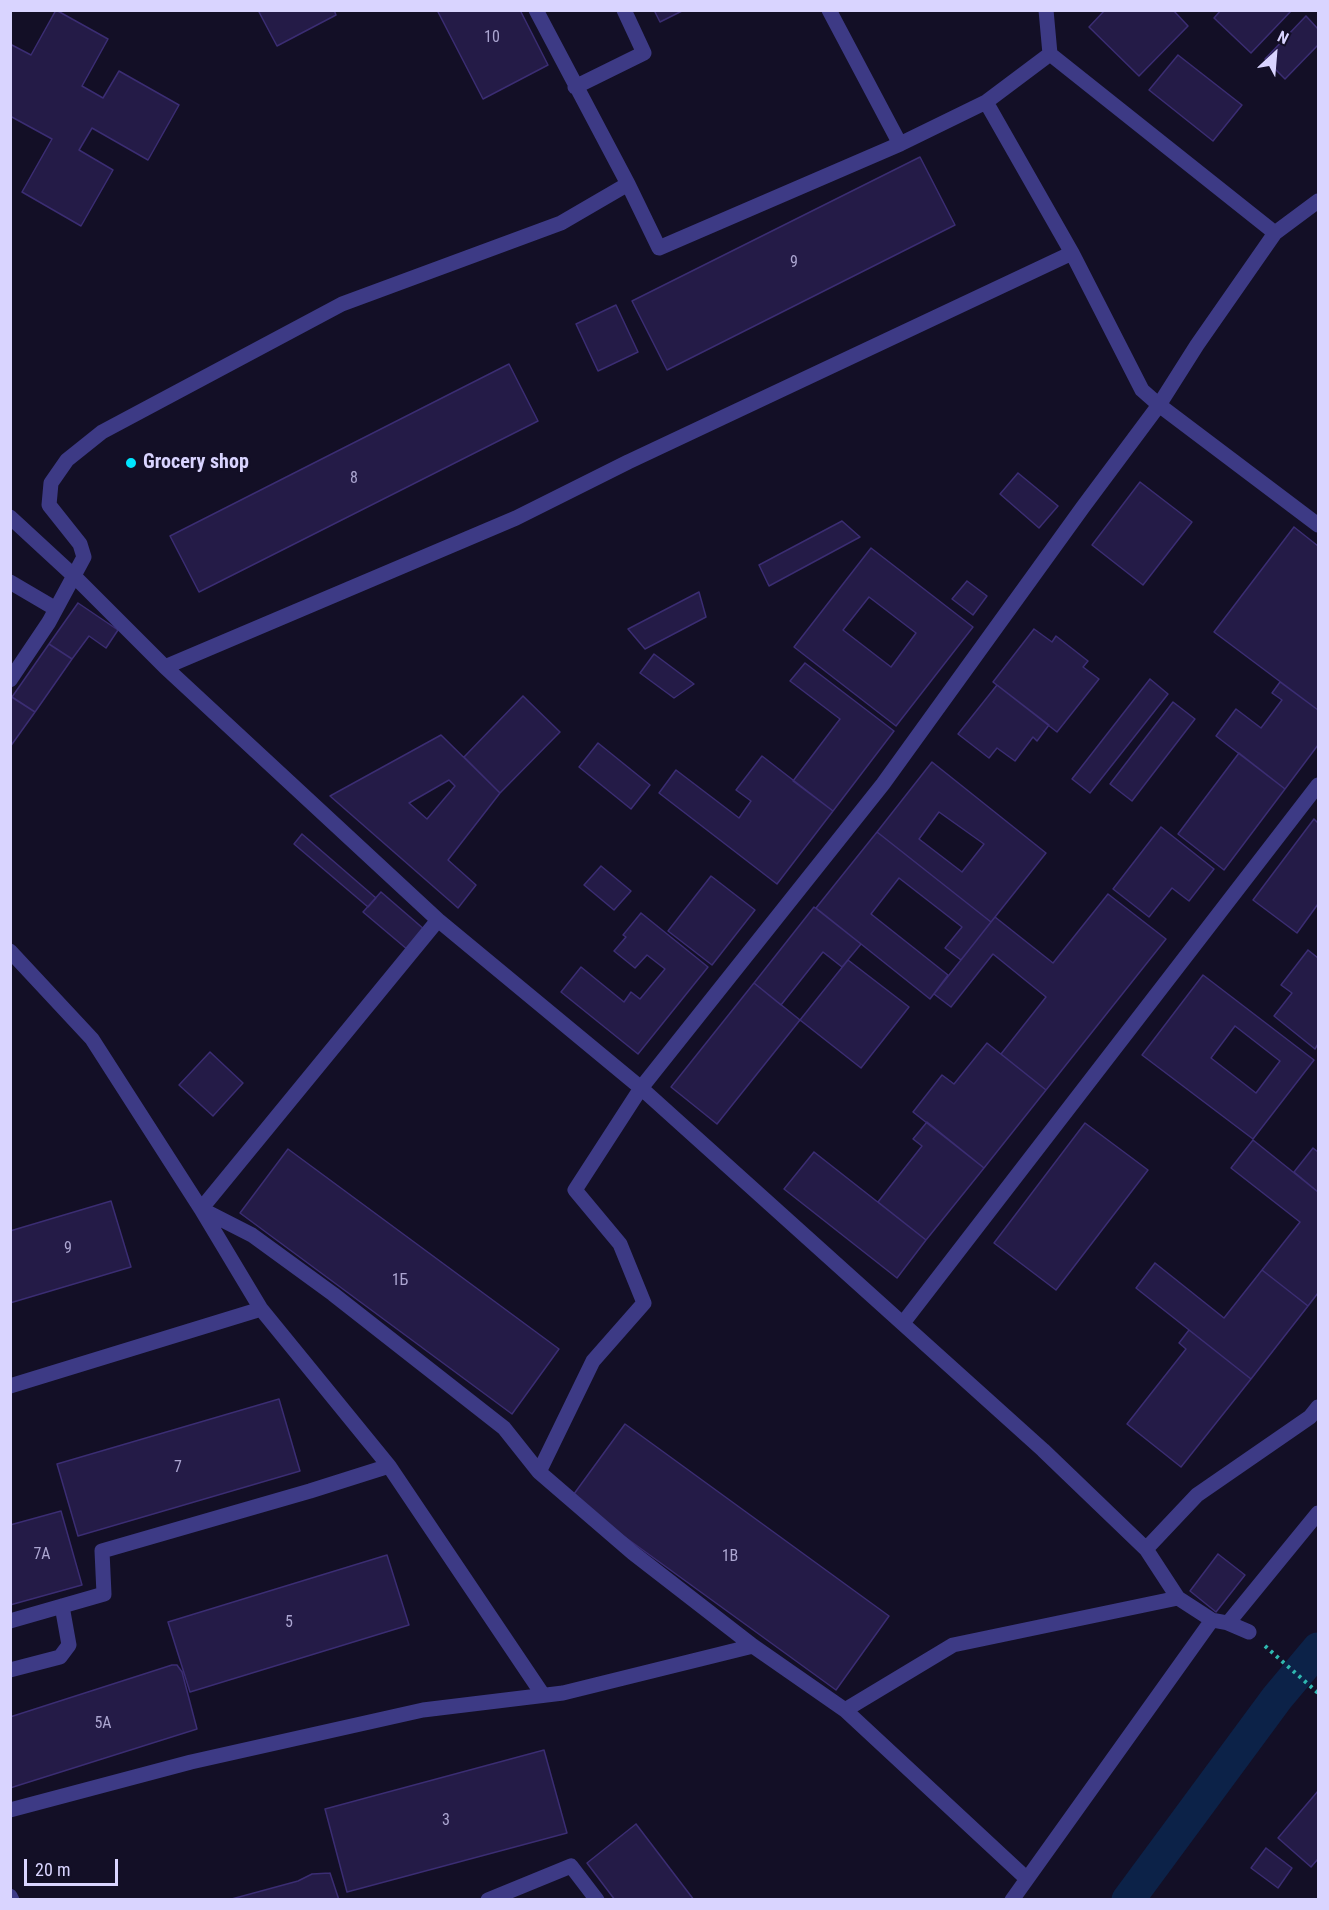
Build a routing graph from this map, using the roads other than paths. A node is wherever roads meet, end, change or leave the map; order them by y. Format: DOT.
graph roads {
  1 [pos="536,10"];
  2 [pos="624,10"];
  3 [pos="829,10"];
  4 [pos="1046,10"];
  5 [pos="1050,54"];
  6 [pos="575,87"];
  7 [pos="986,102"];
  8 [pos="900,144"];
  9 [pos="628,184"];
  10 [pos="1318,201"];
  11 [pos="1275,232"];
  12 [pos="1072,253"];
  13 [pos="1159,405"];
  14 [pos="10,517"];
  15 [pos="1318,525"];
  16 [pos="74,576"];
  17 [pos="10,582"];
  18 [pos="56,609"];
  19 [pos="165,667"];
  20 [pos="10,680"];
  21 [pos="1318,785"];
  22 [pos="438,920"];
  23 [pos="10,951"];
  24 [pos="640,1088"];
  25 [pos="201,1209"];
  26 [pos="261,1309"];
  27 [pos="903,1323"];
  28 [pos="10,1386"];
  29 [pos="1318,1407"];
  30 [pos="389,1466"];
  31 [pos="539,1472"];
  32 [pos="1318,1513"];
  33 [pos="1146,1549"];
  34 [pos="1178,1598"];
  35 [pos="62,1606"];
  36 [pos="1212,1620"];
  37 [pos="10,1621"];
  38 [pos="1228,1623"];
  39 [pos="1249,1632"];
  40 [pos="753,1646"];
  41 [pos="10,1670"];
  42 [pos="543,1695"];
  43 [pos="845,1710"];
  44 [pos="10,1810"];
  45 [pos="1027,1879"];
  46 [pos="494,1898"];
  47 [pos="597,1899"];
  48 [pos="1012,1899"];
  1 -- 6 [label="street"];
  2 -- 6 [label="street"];
  3 -- 8 [label="street"];
  4 -- 5 [label="street"];
  5 -- 7 [label="street"];
  5 -- 11 [label="street"];
  6 -- 9 [label="street"];
  7 -- 8 [label="street"];
  7 -- 12 [label="street"];
  8 -- 9 [label="street"];
  9 -- 16 [label="street"];
  10 -- 11 [label="street"];
  11 -- 13 [label="street"];
  12 -- 13 [label="street"];
  12 -- 19 [label="street"];
  13 -- 15 [label="street"];
  13 -- 24 [label="street"];
  14 -- 16 [label="street"];
  16 -- 18 [label="street"];
  16 -- 19 [label="street"];
  17 -- 18 [label="street"];
  18 -- 20 [label="street"];
  19 -- 22 [label="street"];
  21 -- 27 [label="street"];
  22 -- 24 [label="street"];
  22 -- 25 [label="street"];
  23 -- 25 [label="street"];
  24 -- 27 [label="street"];
  24 -- 31 [label="street"];
  25 -- 26 [label="street"];
  25 -- 31 [label="street"];
  26 -- 28 [label="street"];
  26 -- 30 [label="street"];
  27 -- 33 [label="street"];
  29 -- 33 [label="street"];
  30 -- 35 [label="street"];
  30 -- 42 [label="street"];
  31 -- 40 [label="street"];
  32 -- 38 [label="street"];
  33 -- 34 [label="street"];
  34 -- 36 [label="street"];
  34 -- 43 [label="street"];
  35 -- 37 [label="street"];
  35 -- 41 [label="street"];
  36 -- 38 [label="street"];
  36 -- 45 [label="street"];
  38 -- 39 [label="street"];
  40 -- 42 [label="street"];
  40 -- 43 [label="street"];
  42 -- 44 [label="street"];
  43 -- 45 [label="street"];
  45 -- 48 [label="street"];
  46 -- 47 [label="street"];
}
